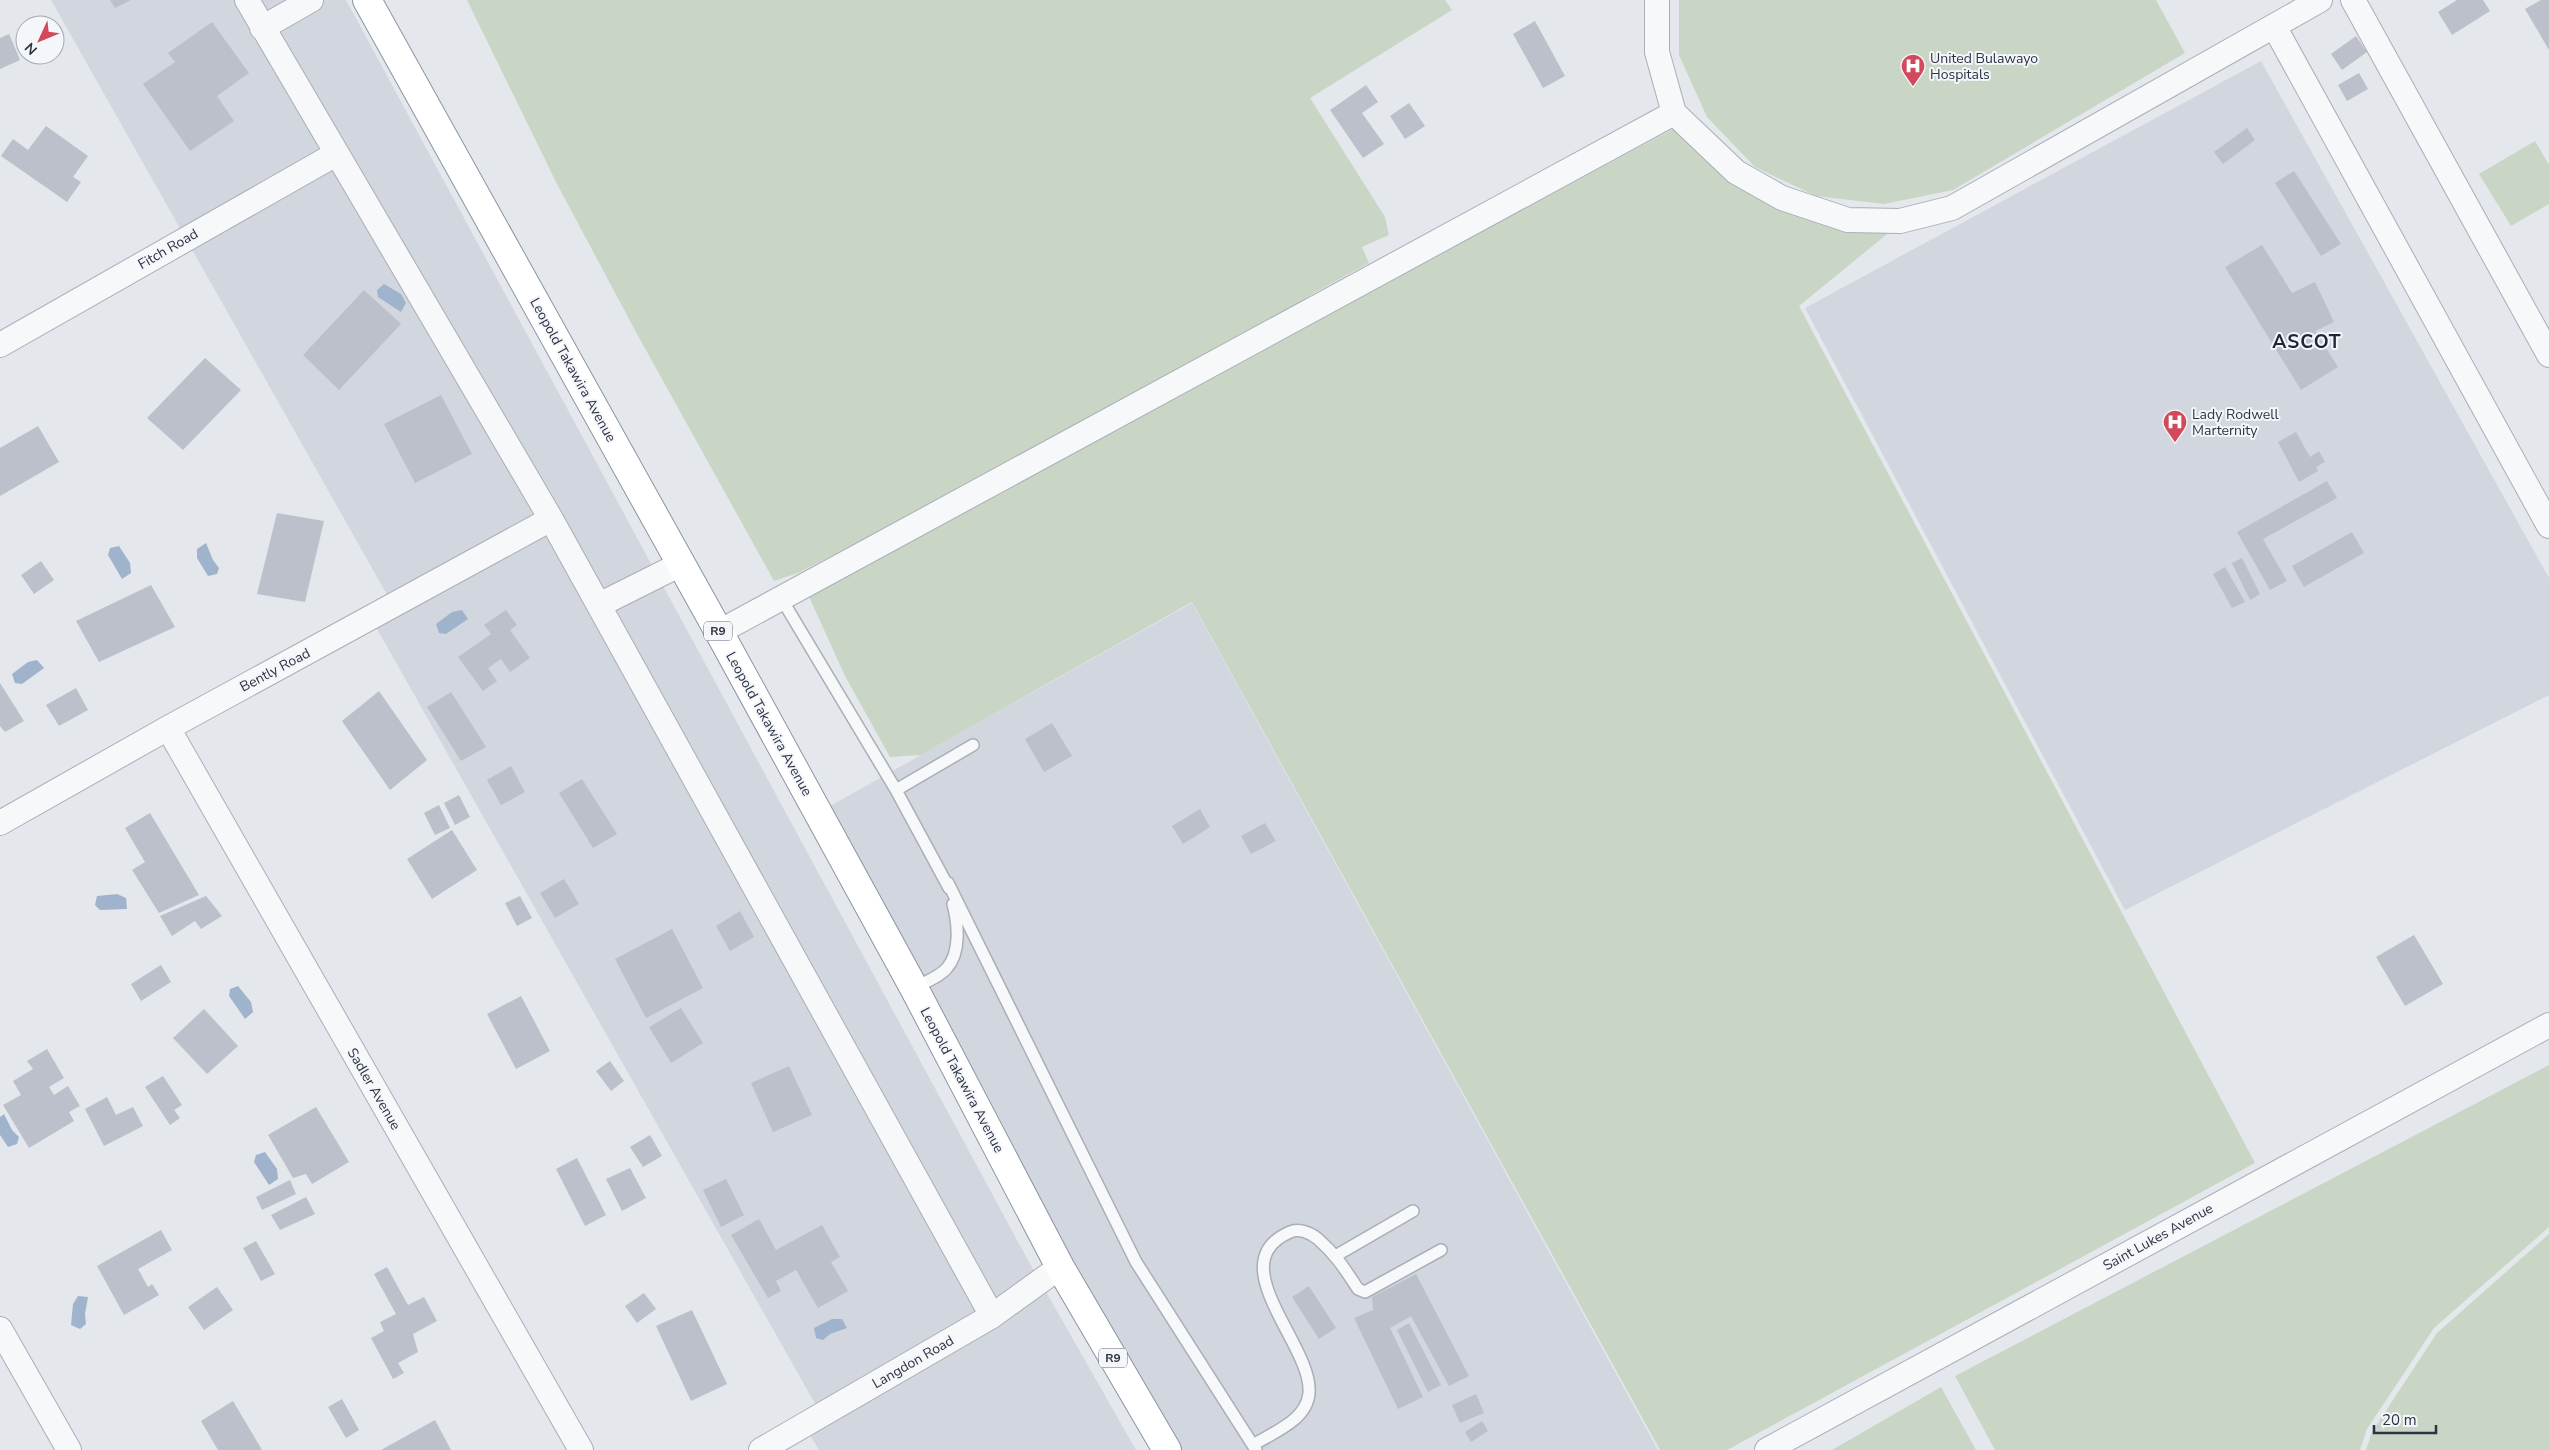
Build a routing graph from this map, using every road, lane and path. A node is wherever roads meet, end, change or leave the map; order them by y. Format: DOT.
graph roads {
  1 [pos="247,0"];
  2 [pos="310,0"];
  3 [pos="367,0"];
  4 [pos="1657,0"];
  5 [pos="2320,0"];
  6 [pos="2353,0"];
  7 [pos="2274,26"];
  8 [pos="262,28"];
  9 [pos="1674,113"];
  10 [pos="336,154"];
  11 [pos="0,345"];
  12 [pos="2549,355"];
  13 [pos="552,519"];
  14 [pos="2549,526"];
  15 [pos="681,564"];
  16 [pos="781,598"];
  17 [pos="599,605"];
  18 [pos="719,632"];
  19 [pos="168,728"];
  20 [pos="973,745"];
  21 [pos="896,790"];
  22 [pos="0,823"];
  23 [pos="948,883"];
  24 [pos="914,988"];
  25 [pos="2549,1024"];
  26 [pos="1413,1212"];
  27 [pos="1441,1250"];
  28 [pos="1337,1256"];
  29 [pos="1060,1266"];
  30 [pos="992,1316"];
  31 [pos="0,1329"];
  32 [pos="1255,1447"];
  33 [pos="70,1450"];
  34 [pos="581,1450"];
  35 [pos="761,1450"];
  36 [pos="1167,1450"];
  37 [pos="1767,1450"];
  1 -- 8 [label="street"];
  2 -- 8 [label="street"];
  3 -- 15 [label="highway, Leopold Takawira Avenue / R9"];
  4 -- 9 [label="street"];
  5 -- 7 [label="street"];
  6 -- 12 [label="street"];
  7 -- 9 [label="street"];
  7 -- 14 [label="street"];
  8 -- 10 [label="street"];
  9 -- 16 [label="street"];
  10 -- 11 [label="street, Fitch Road"];
  10 -- 13 [label="street"];
  13 -- 17 [label="street"];
  13 -- 19 [label="street, Bently Road"];
  15 -- 17 [label="street"];
  15 -- 18 [label="highway, Leopold Takawira Avenue / R9"];
  16 -- 18 [label="street"];
  16 -- 21 [label="lane"];
  17 -- 30 [label="street"];
  18 -- 24 [label="highway, Leopold Takawira Avenue / R9"];
  19 -- 22 [label="street, Bently Road"];
  19 -- 34 [label="street, Sadler Avenue"];
  20 -- 21 [label="lane"];
  21 -- 23 [label="lane"];
  23 -- 24 [label="lane"];
  23 -- 32 [label="lane"];
  24 -- 29 [label="highway, Leopold Takawira Avenue / R9"];
  25 -- 37 [label="street, Saint Lukes Avenue"];
  26 -- 28 [label="lane"];
  27 -- 28 [label="lane"];
  28 -- 32 [label="lane"];
  29 -- 30 [label="street, Langdon Road"];
  29 -- 36 [label="highway, Leopold Takawira Avenue / R9"];
  30 -- 35 [label="street, Langdon Road"];
  31 -- 33 [label="street"];
}
